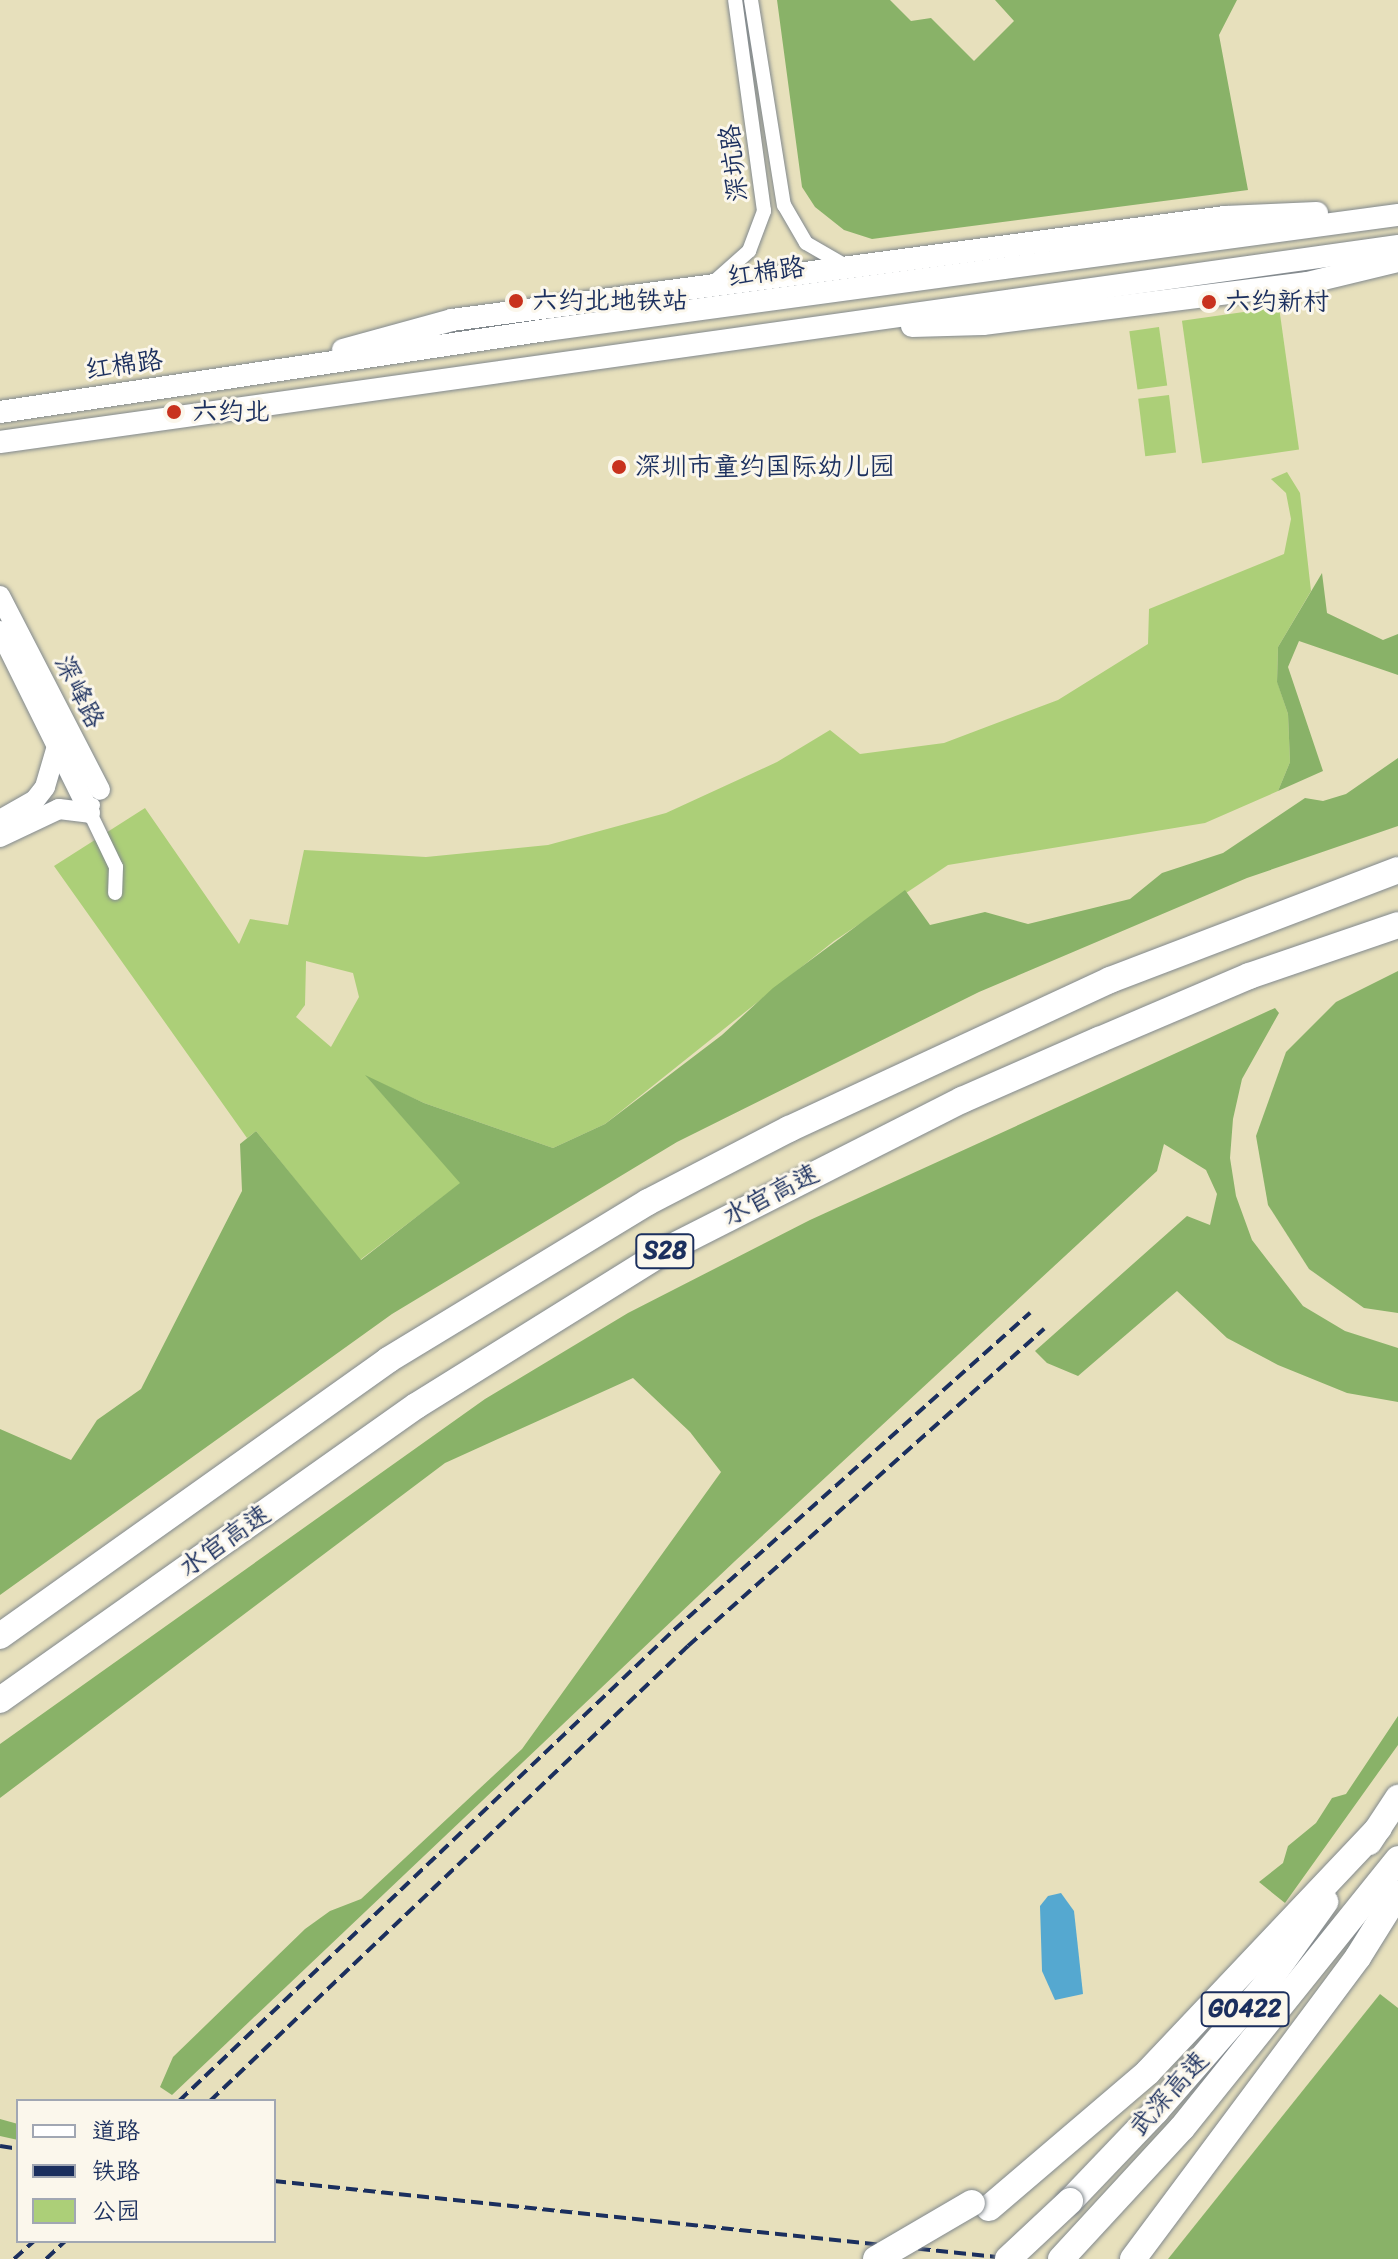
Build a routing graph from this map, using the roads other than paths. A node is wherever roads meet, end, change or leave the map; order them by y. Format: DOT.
graph roads {
  1 [pos="735,0"];
  2 [pos="751,0"];
  3 [pos="1398,214"];
  4 [pos="1398,246"];
  5 [pos="1398,261"];
  6 [pos="852,267"];
  7 [pos="695,288"];
  8 [pos="843,324"];
  9 [pos="301,366"];
  10 [pos="0,401"];
  11 [pos="48,404"];
  12 [pos="0,412"];
  13 [pos="35,437"];
  14 [pos="0,442"];
  15 [pos="0,460"];
  16 [pos="0,596"];
  17 [pos="0,631"];
  18 [pos="57,746"];
  19 [pos="100,790"];
  20 [pos="90,813"];
  21 [pos="0,820"];
  22 [pos="0,837"];
  23 [pos="1398,870"];
  24 [pos="115,893"];
  25 [pos="1398,925"];
  26 [pos="0,1636"];
  27 [pos="0,1700"];
  28 [pos="1398,1798"];
  29 [pos="1379,1828"];
  30 [pos="1398,1859"];
  31 [pos="1398,1893"];
  32 [pos="980,2206"];
  33 [pos="876,2259"];
  34 [pos="913,2259"];
  35 [pos="1008,2259"];
  36 [pos="1061,2259"];
  37 [pos="1133,2259"];
  1 -- 7 [label="street, 深坑路"];
  2 -- 6 [label="street, 深坑路"];
  3 -- 6 [label="main road"];
  3 -- 9 [label="main road, 红棉路"];
  4 -- 8 [label="main road"];
  5 -- 8 [label="main road"];
  6 -- 7 [label="main road"];
  7 -- 9 [label="main road"];
  8 -- 13 [label="main road"];
  9 -- 11 [label="main road, 红棉路"];
  10 -- 11 [label="main road"];
  11 -- 12 [label="main road, 红棉路"];
  13 -- 14 [label="main road"];
  13 -- 15 [label="main road"];
  16 -- 19 [label="street, 深峰路"];
  17 -- 18 [label="street, 深峰路"];
  18 -- 20 [label="street, 深峰路"];
  18 -- 21 [label="street"];
  19 -- 20 [label="street, 深峰路"];
  20 -- 22 [label="street"];
  20 -- 24 [label="street, 深峰路"];
  23 -- 26 [label="highway, 水官高速 / S28"];
  25 -- 27 [label="highway, 水官高速 / S28"];
  28 -- 29 [label="highway, 武深高速 / G0422"];
  29 -- 32 [label="highway"];
  29 -- 35 [label="highway, 武深高速 / G0422, bridge"];
  30 -- 36 [label="highway, 武深高速 / G0422"];
  31 -- 37 [label="highway"];
  32 -- 33 [label="highway, bridge"];
  32 -- 34 [label="highway"];
}
